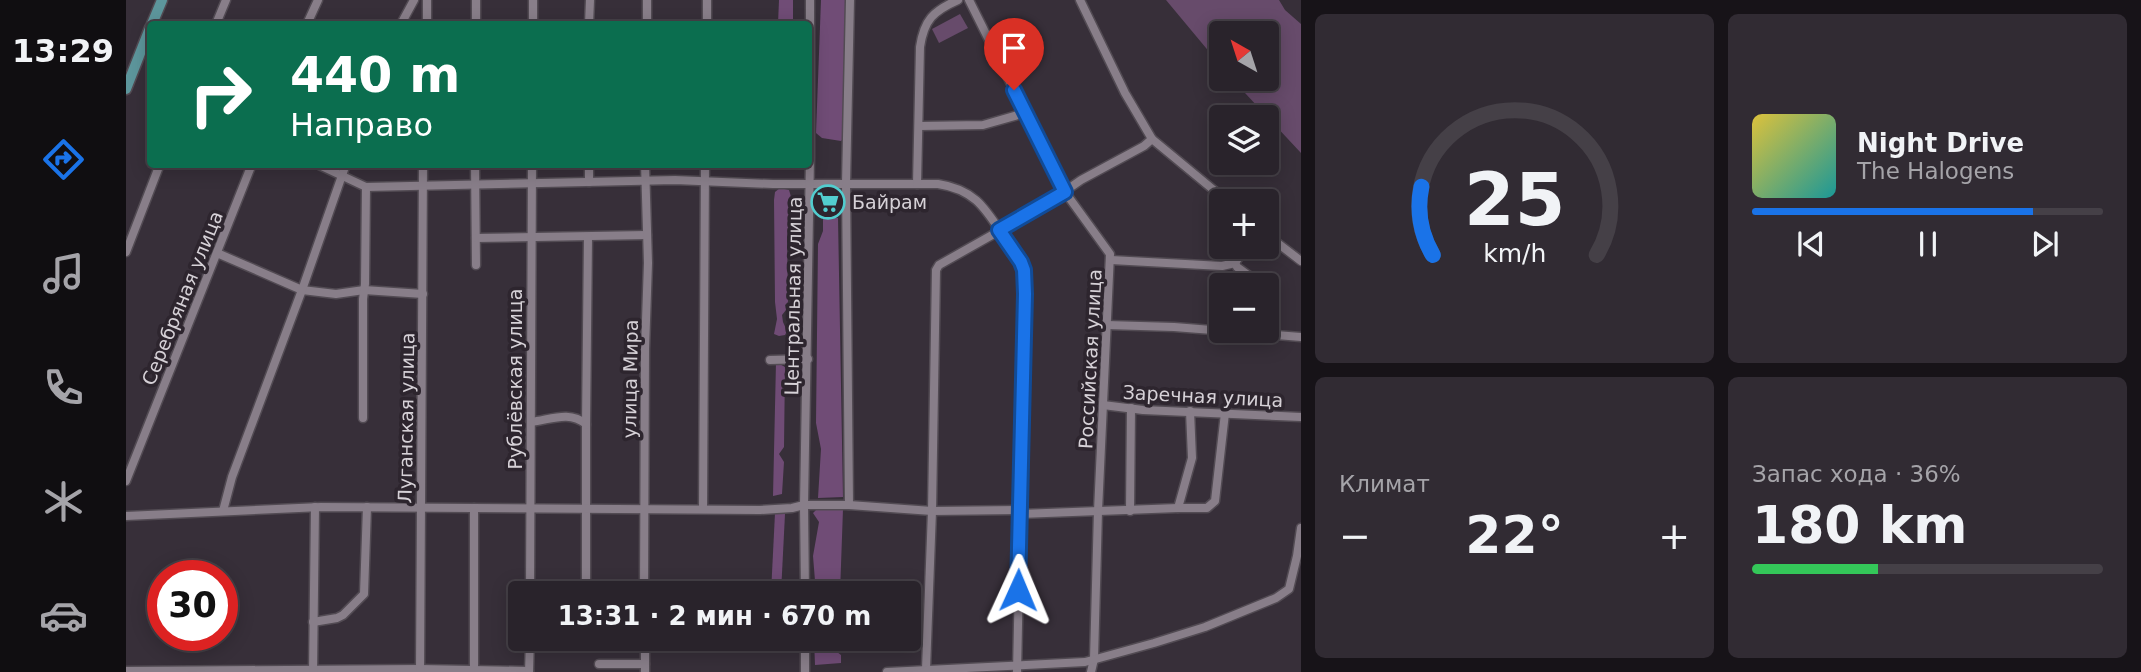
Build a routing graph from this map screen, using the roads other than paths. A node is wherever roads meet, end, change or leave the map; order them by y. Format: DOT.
graph roads {
  1 [pos="162,0"];
  2 [pos="226,0"];
  3 [pos="317,0"];
  4 [pos="414,0"];
  5 [pos="427,0"];
  6 [pos="476,0"];
  7 [pos="533,0"];
  8 [pos="590,0"];
  9 [pos="647,0"];
  10 [pos="707,0"];
  11 [pos="810,0"];
  12 [pos="850,0"];
  13 [pos="958,0"];
  14 [pos="970,0"];
  15 [pos="1080,0"];
  16 [pos="153,21"];
  17 [pos="217,21"];
  18 [pos="308,21"];
  19 [pos="403,21"];
  20 [pos="427,21"];
  21 [pos="476,21"];
  22 [pos="533,21"];
  23 [pos="589,21"];
  24 [pos="647,21"];
  25 [pos="706,21"];
  26 [pos="810,21"];
  27 [pos="147,37"];
  28 [pos="126,89"];
  29 [pos="1025,113"];
  30 [pos="920,126"];
  31 [pos="1152,139"];
  32 [pos="158,168"];
  33 [pos="250,168"];
  34 [pos="325,168"];
  35 [pos="345,168"];
  36 [pos="423,168"];
  37 [pos="475,168"];
  38 [pos="532,168"];
  39 [pos="589,168"];
  40 [pos="645,168"];
  41 [pos="705,168"];
  42 [pos="810,168"];
  43 [pos="342,177"];
  44 [pos="644,180"];
  45 [pos="705,181"];
  46 [pos="589,182"];
  47 [pos="532,183"];
  48 [pos="810,183"];
  49 [pos="475,184"];
  50 [pos="846,184"];
  51 [pos="918,184"];
  52 [pos="423,186"];
  53 [pos="366,187"];
  54 [pos="1212,189"];
  55 [pos="1065,192"];
  56 [pos="999,230"];
  57 [pos="647,235"];
  58 [pos="589,237"];
  59 [pos="476,238"];
  60 [pos="531,238"];
  61 [pos="1279,244"];
  62 [pos="126,252"];
  63 [pos="217,253"];
  64 [pos="1237,259"];
  65 [pos="1111,260"];
  66 [pos="1301,261"];
  67 [pos="1235,262"];
  68 [pos="477,265"];
  69 [pos="1245,273"];
  70 [pos="302,290"];
  71 [pos="364,290"];
  72 [pos="423,294"];
  73 [pos="1107,325"];
  74 [pos="1301,337"];
  75 [pos="808,359"];
  76 [pos="770,360"];
  77 [pos="1103,405"];
  78 [pos="1132,408"];
  79 [pos="1189,411"];
  80 [pos="1225,413"];
  81 [pos="1301,417"];
  82 [pos="363,418"];
  83 [pos="531,422"];
  84 [pos="586,425"];
  85 [pos="126,481"];
  86 [pos="804,505"];
  87 [pos="849,505"];
  88 [pos="315,507"];
  89 [pos="367,507"];
  90 [pos="421,508"];
  91 [pos="474,508"];
  92 [pos="645,508"];
  93 [pos="1178,508"];
  94 [pos="531,509"];
  95 [pos="587,509"];
  96 [pos="704,509"];
  97 [pos="223,511"];
  98 [pos="932,511"];
  99 [pos="1098,511"];
  100 [pos="1130,511"];
  101 [pos="1020,512"];
  102 [pos="126,516"];
  103 [pos="1301,527"];
  104 [pos="1300,541"];
  105 [pos="530,581"];
  106 [pos="586,581"];
  107 [pos="644,581"];
  108 [pos="805,581"];
  109 [pos="313,622"];
  110 [pos="530,651"];
  111 [pos="805,651"];
  112 [pos="1094,659"];
  113 [pos="598,664"];
  114 [pos="645,668"];
  115 [pos="926,669"];
  116 [pos="1017,669"];
  117 [pos="420,670"];
  118 [pos="130,671"];
  119 [pos="217,671"];
  120 [pos="261,671"];
  121 [pos="313,671"];
  122 [pos="363,671"];
  123 [pos="474,671"];
  124 [pos="529,672"];
  125 [pos="805,672"];
  126 [pos="887,672"];
  127 [pos="1091,672"];
  1 -- 16 [label="main road"];
  2 -- 17 [label="street"];
  3 -- 18 [label="street"];
  4 -- 19 [label="street"];
  5 -- 20 [label="street"];
  6 -- 21 [label="street"];
  7 -- 22 [label="street"];
  8 -- 23 [label="street"];
  9 -- 24 [label="street"];
  10 -- 25 [label="street"];
  11 -- 26 [label="street, Центральная улица"];
  12 -- 50 [label="street"];
  13 -- 30 [label="street"];
  14 -- 29 [label="street, Российская улица"];
  15 -- 31 [label="street"];
  27 -- 28 [label="main road"];
  29 -- 30 [label="street"];
  29 -- 55 [label="street, Российская улица"];
  30 -- 51 [label="street"];
  31 -- 54 [label="street"];
  31 -- 55 [label="street"];
  32 -- 62 [label="street"];
  33 -- 63 [label="street, Серебряная улица"];
  34 -- 43 [label="street"];
  35 -- 43 [label="street"];
  36 -- 52 [label="street, Луганская улица"];
  37 -- 49 [label="street"];
  38 -- 47 [label="street, Рублёвская улица"];
  39 -- 46 [label="street"];
  40 -- 44 [label="street, улица Мира"];
  41 -- 45 [label="street"];
  42 -- 48 [label="street, Центральная улица"];
  43 -- 53 [label="street"];
  43 -- 70 [label="street"];
  44 -- 45 [label="street"];
  44 -- 46 [label="street"];
  44 -- 57 [label="street, улица Мира"];
  45 -- 48 [label="street"];
  45 -- 96 [label="street"];
  46 -- 47 [label="street"];
  47 -- 49 [label="street"];
  47 -- 60 [label="street, Рублёвская улица"];
  48 -- 50 [label="street"];
  48 -- 75 [label="street, Центральная улица"];
  49 -- 52 [label="street"];
  49 -- 59 [label="street"];
  50 -- 51 [label="street"];
  50 -- 87 [label="street"];
  51 -- 56 [label="street"];
  52 -- 53 [label="street"];
  52 -- 72 [label="street, Луганская улица"];
  53 -- 71 [label="street"];
  55 -- 56 [label="street"];
  55 -- 65 [label="street, Российская улица"];
  56 -- 98 [label="street"];
  56 -- 101 [label="street"];
  57 -- 58 [label="street"];
  57 -- 92 [label="street, улица Мира"];
  58 -- 60 [label="street"];
  58 -- 84 [label="street"];
  59 -- 60 [label="street"];
  59 -- 68 [label="street"];
  60 -- 83 [label="street, Рублёвская улица"];
  61 -- 66 [label="street"];
  63 -- 70 [label="street"];
  63 -- 85 [label="street, Серебряная улица"];
  64 -- 67 [label="street"];
  65 -- 67 [label="street"];
  65 -- 73 [label="street, Российская улица"];
  67 -- 69 [label="street"];
  70 -- 71 [label="street"];
  70 -- 97 [label="street"];
  71 -- 72 [label="street"];
  71 -- 82 [label="street"];
  72 -- 90 [label="street, Луганская улица"];
  73 -- 74 [label="street"];
  73 -- 77 [label="street, Российская улица"];
  75 -- 76 [label="street"];
  75 -- 86 [label="street, Центральная улица"];
  77 -- 78 [label="street, Заречная улица"];
  77 -- 99 [label="street, Российская улица"];
  78 -- 79 [label="street, Заречная улица"];
  78 -- 100 [label="street"];
  79 -- 80 [label="street, Заречная улица"];
  79 -- 93 [label="street"];
  80 -- 81 [label="street, Заречная улица"];
  80 -- 93 [label="street"];
  83 -- 84 [label="street"];
  83 -- 94 [label="street, Рублёвская улица"];
  84 -- 95 [label="street"];
  86 -- 87 [label="street"];
  86 -- 96 [label="street"];
  86 -- 108 [label="street, Центральная улица"];
  87 -- 98 [label="street"];
  88 -- 89 [label="street"];
  88 -- 97 [label="street"];
  88 -- 109 [label="street"];
  89 -- 90 [label="street"];
  89 -- 109 [label="street"];
  90 -- 91 [label="street"];
  90 -- 117 [label="street, Луганская улица"];
  91 -- 94 [label="street"];
  91 -- 123 [label="street"];
  92 -- 95 [label="street"];
  92 -- 96 [label="street"];
  92 -- 107 [label="street, улица Мира"];
  93 -- 100 [label="street"];
  94 -- 95 [label="street"];
  94 -- 105 [label="street, Рублёвская улица"];
  95 -- 106 [label="street"];
  97 -- 102 [label="street"];
  98 -- 101 [label="street"];
  98 -- 115 [label="street"];
  99 -- 100 [label="street"];
  99 -- 101 [label="street"];
  99 -- 112 [label="street, Российская улица"];
  101 -- 116 [label="street"];
  103 -- 104 [label="street"];
  104 -- 112 [label="street"];
  109 -- 121 [label="street"];
  110 -- 124 [label="street"];
  111 -- 125 [label="street"];
  112 -- 116 [label="street"];
  112 -- 127 [label="street, Российская улица"];
  113 -- 114 [label="street"];
  115 -- 116 [label="street"];
  115 -- 126 [label="street"];
  117 -- 122 [label="street"];
  117 -- 123 [label="street"];
  118 -- 119 [label="street"];
  119 -- 120 [label="street"];
  120 -- 121 [label="street"];
  121 -- 122 [label="street"];
  123 -- 124 [label="street"];
}
